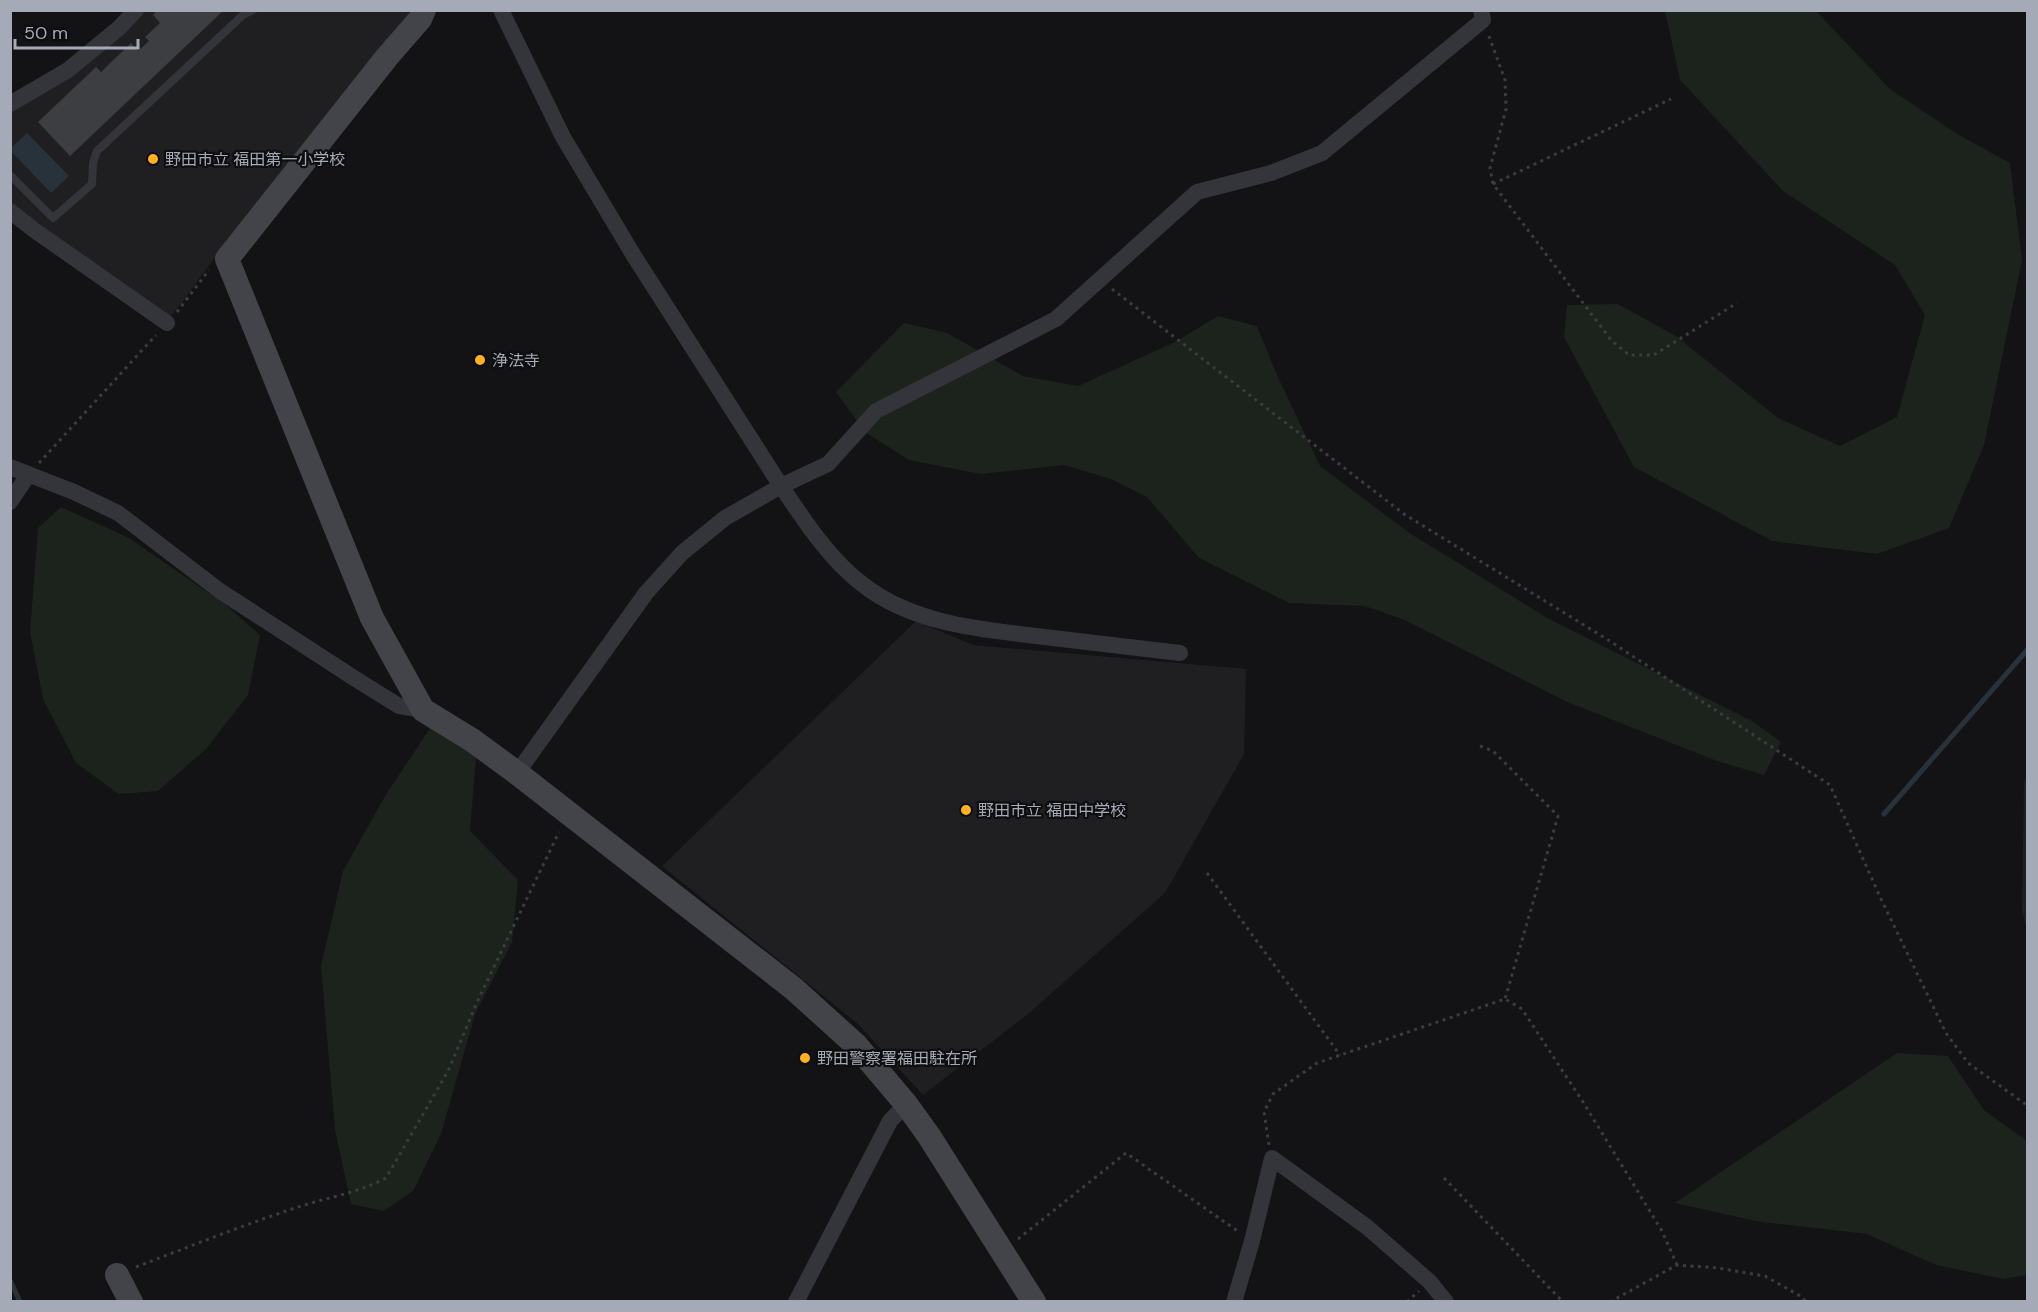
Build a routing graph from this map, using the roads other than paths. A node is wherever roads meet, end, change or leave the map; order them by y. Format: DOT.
graph roads {
  1 [pos="123,10"];
  2 [pos="136,10"];
  3 [pos="253,10"];
  4 [pos="424,10"];
  5 [pos="501,10"];
  6 [pos="1482,15"];
  7 [pos="119,28"];
  8 [pos="10,104"];
  9 [pos="10,175"];
  10 [pos="10,211"];
  11 [pos="167,323"];
  12 [pos="10,467"];
  13 [pos="28,475"];
  14 [pos="781,486"];
  15 [pos="10,502"];
  16 [pos="1180,653"];
  17 [pos="423,710"];
  18 [pos="517,773"];
  19 [pos="906,1104"];
  20 [pos="117,1275"];
  21 [pos="131,1302"];
  22 [pos="796,1302"];
  23 [pos="1034,1302"];
  24 [pos="1234,1302"];
  25 [pos="1446,1302"];
  1 -- 7 [label="street"];
  2 -- 7 [label="street"];
  3 -- 9 [label="lane"];
  4 -- 17 [label="street"];
  5 -- 14 [label="street"];
  6 -- 14 [label="street"];
  7 -- 8 [label="street"];
  10 -- 11 [label="street"];
  12 -- 13 [label="street"];
  13 -- 15 [label="street"];
  13 -- 17 [label="street"];
  14 -- 16 [label="street"];
  14 -- 18 [label="street"];
  17 -- 18 [label="street"];
  18 -- 19 [label="street"];
  19 -- 22 [label="street"];
  19 -- 23 [label="street"];
  20 -- 21 [label="street"];
  24 -- 25 [label="street"];
}
